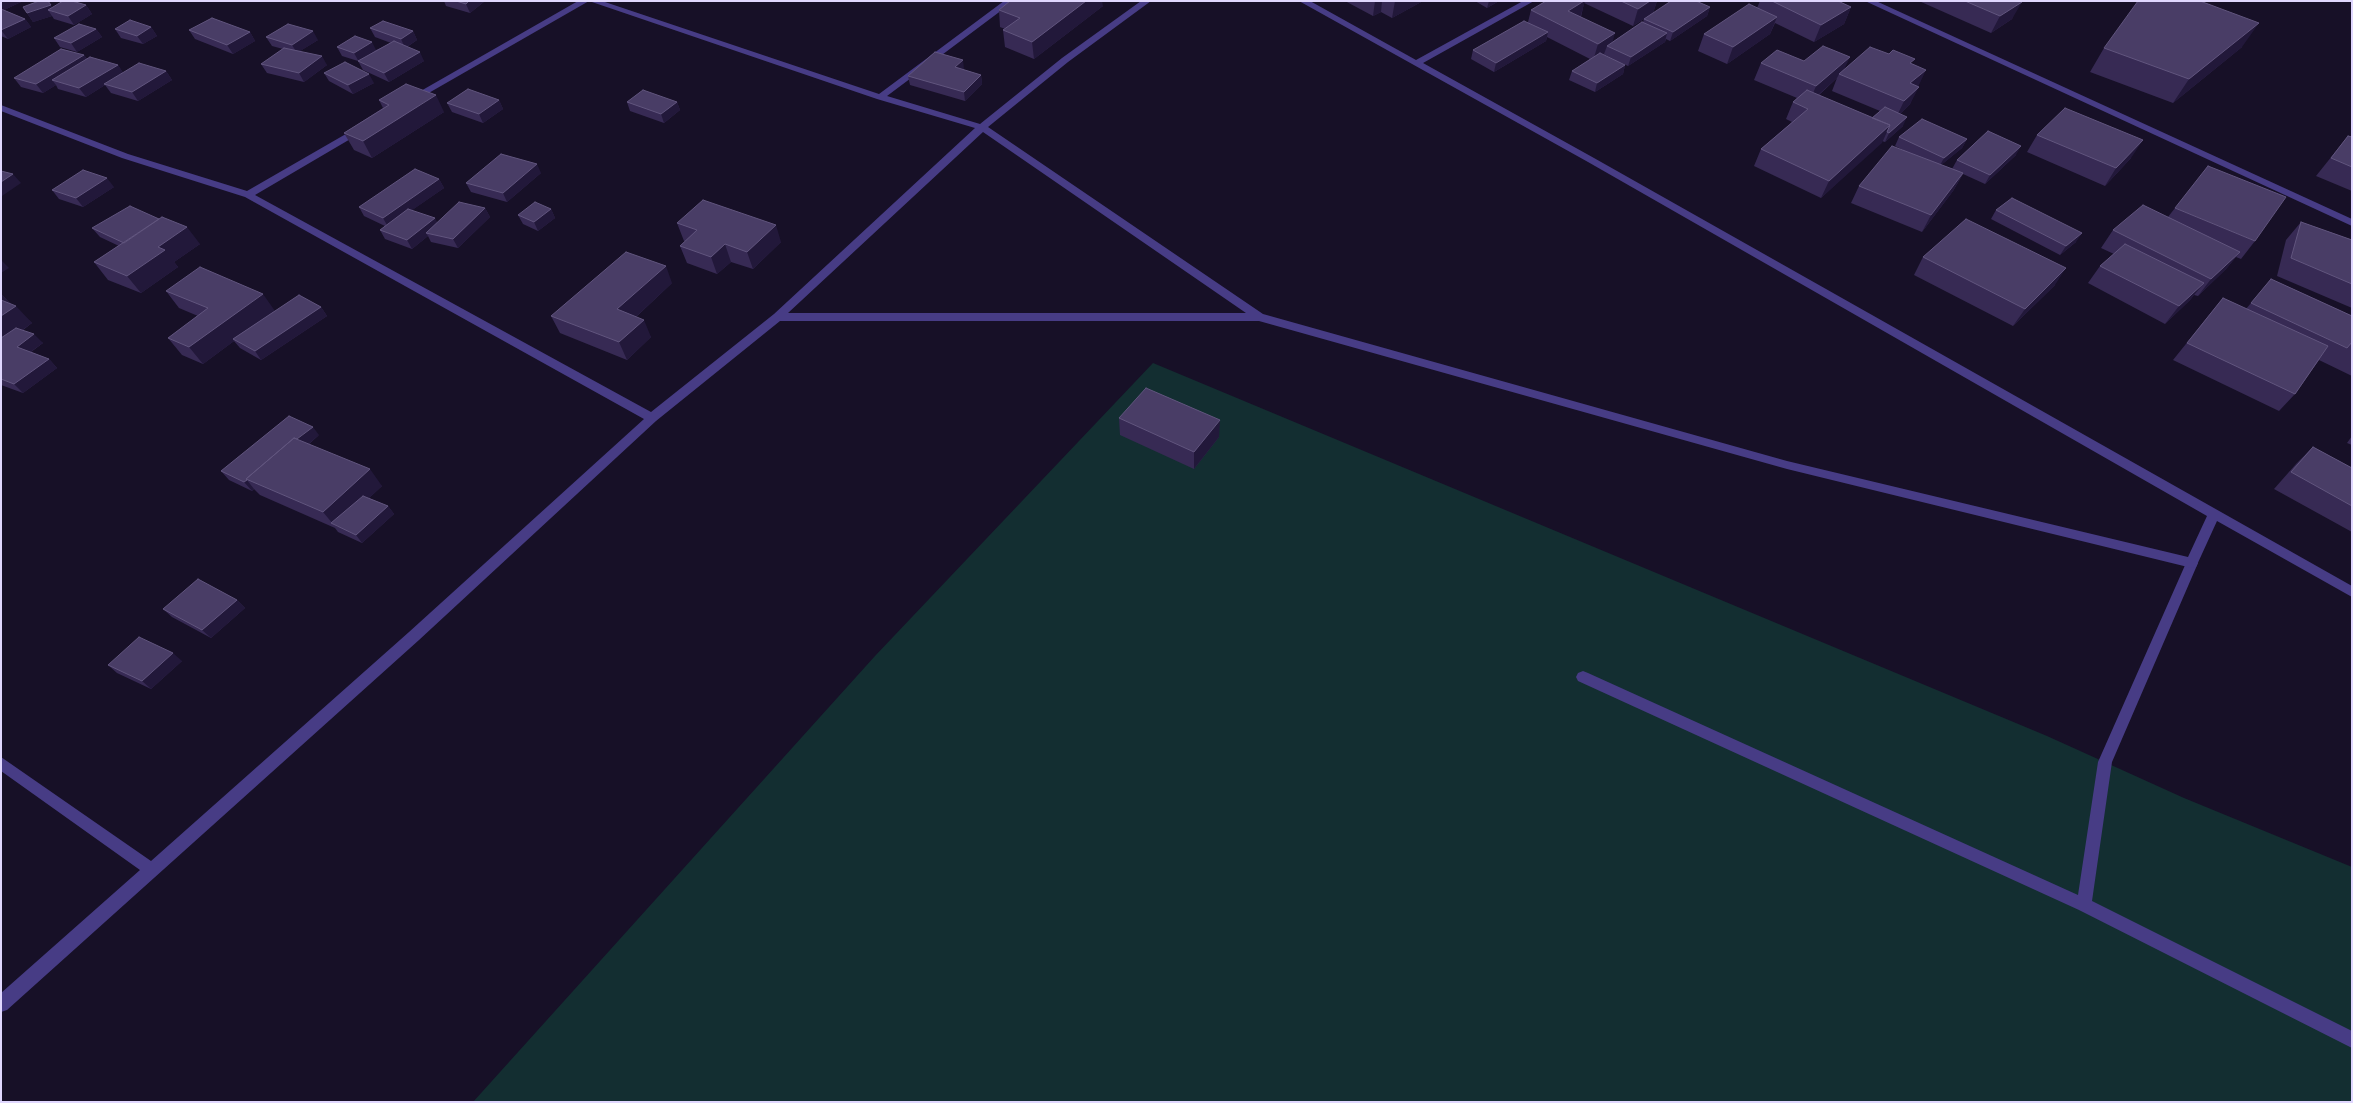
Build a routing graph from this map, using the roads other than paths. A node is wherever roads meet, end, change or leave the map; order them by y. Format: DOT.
graph roads {
  1 [pos="585,1"];
  2 [pos="593,1"];
  3 [pos="1010,1"];
  4 [pos="1147,1"];
  5 [pos="1303,1"];
  6 [pos="1530,1"];
  7 [pos="1869,1"];
  8 [pos="1417,63"];
  9 [pos="880,97"];
  10 [pos="399,106"];
  11 [pos="1,108"];
  12 [pos="374,121"];
  13 [pos="982,127"];
  14 [pos="248,195"];
  15 [pos="2352,223"];
  16 [pos="778,317"];
  17 [pos="1259,317"];
  18 [pos="652,418"];
  19 [pos="2214,514"];
  20 [pos="2192,563"];
  21 [pos="2352,592"];
  22 [pos="1583,677"];
  23 [pos="1,763"];
  24 [pos="152,870"];
  25 [pos="2084,905"];
  26 [pos="1,1004"];
  27 [pos="2352,1040"];
  1 -- 10 [label="street"];
  2 -- 9 [label="street"];
  3 -- 9 [label="street"];
  4 -- 13 [label="street"];
  5 -- 8 [label="street"];
  6 -- 8 [label="street"];
  7 -- 15 [label="street"];
  8 -- 19 [label="street"];
  9 -- 13 [label="street"];
  11 -- 14 [label="street"];
  12 -- 14 [label="street"];
  13 -- 16 [label="street"];
  13 -- 17 [label="street"];
  14 -- 18 [label="street"];
  16 -- 17 [label="street"];
  16 -- 18 [label="street"];
  17 -- 20 [label="street"];
  18 -- 24 [label="street"];
  19 -- 20 [label="street"];
  19 -- 21 [label="street"];
  20 -- 25 [label="street"];
  22 -- 25 [label="street"];
  23 -- 24 [label="street"];
  24 -- 26 [label="street"];
  25 -- 27 [label="street"];
}
